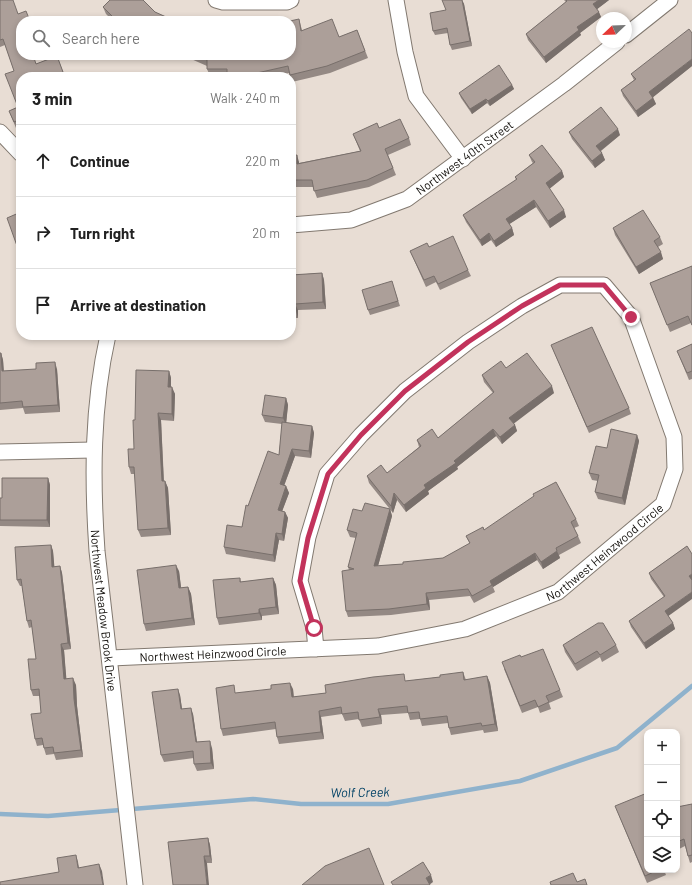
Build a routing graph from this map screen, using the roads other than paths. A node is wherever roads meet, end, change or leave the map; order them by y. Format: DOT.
graph roads {
  1 [pos="216,0"];
  2 [pos="291,0"];
  3 [pos="396,0"];
  4 [pos="667,1"];
  5 [pos="632,30"];
  6 [pos="609,48"];
  7 [pos="0,132"];
  8 [pos="16,149"];
  9 [pos="463,159"];
  10 [pos="296,226"];
  11 [pos="107,340"];
  12 [pos="93,450"];
  13 [pos="0,452"];
  14 [pos="316,649"];
  15 [pos="111,658"];
  16 [pos="135,885"];
  1 -- 2 [label="street"];
  3 -- 9 [label="street"];
  4 -- 5 [label="street"];
  6 -- 9 [label="street, Northwest 40th Street"];
  7 -- 8 [label="street"];
  9 -- 10 [label="street, Northwest 40th Street"];
  11 -- 12 [label="street, Northwest Meadow Brook Drive"];
  12 -- 13 [label="street"];
  12 -- 15 [label="street, Northwest Meadow Brook Drive"];
  14 -- 14 [label="street, Northwest Heinzwood Circle"];
  14 -- 15 [label="street, Northwest Heinzwood Circle"];
  15 -- 16 [label="street, Northwest Meadow Brook Drive"];
}
